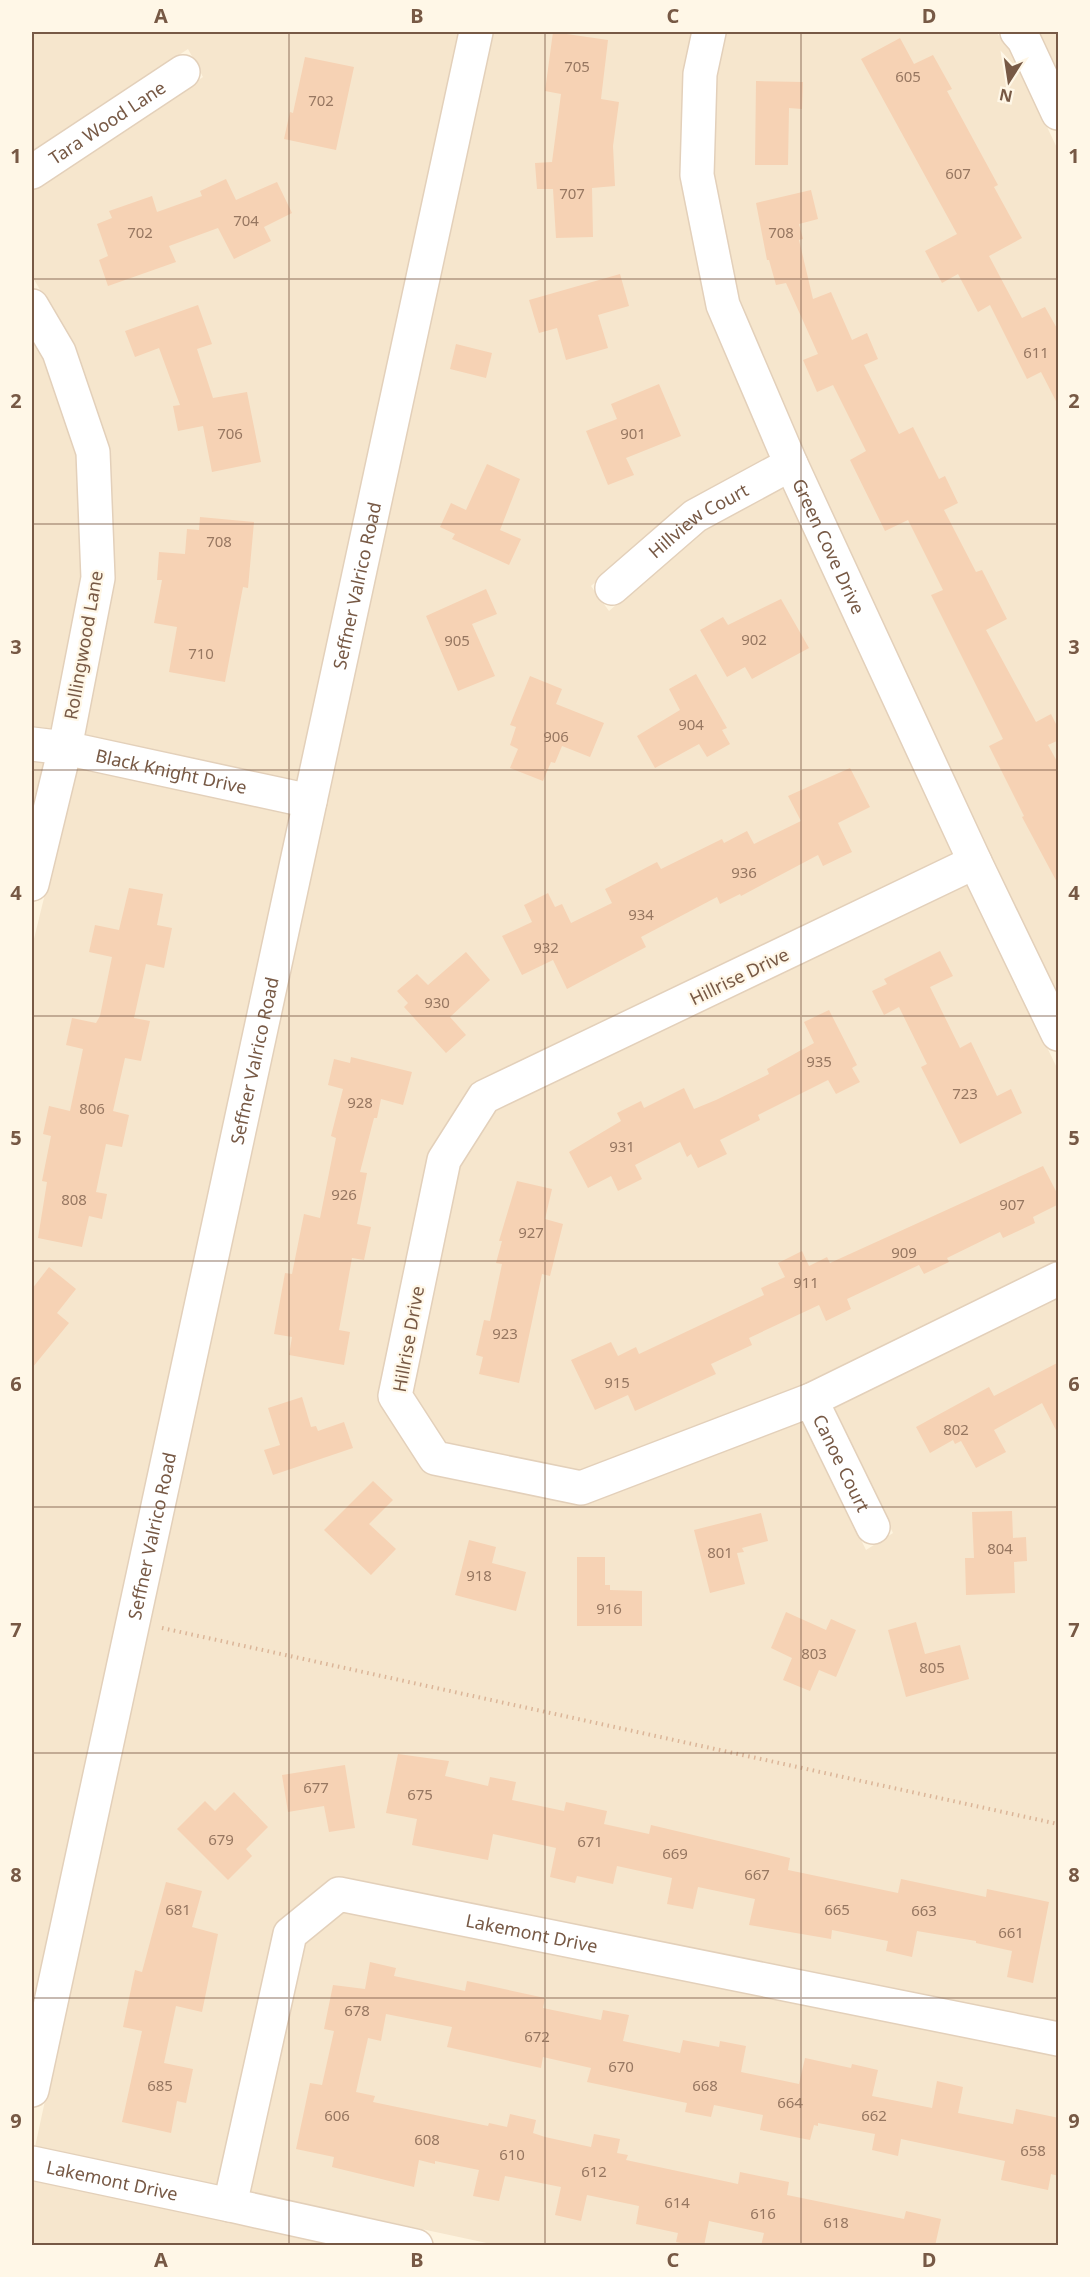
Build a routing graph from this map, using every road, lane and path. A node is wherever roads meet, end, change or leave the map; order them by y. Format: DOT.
graph roads {
  1 [pos="476,32"];
  2 [pos="709,32"];
  3 [pos="1017,32"];
  4 [pos="183,72"];
  5 [pos="1059,113"];
  6 [pos="32,172"];
  7 [pos="32,306"];
  8 [pos="791,464"];
  9 [pos="612,588"];
  10 [pos="32,744"];
  11 [pos="65,748"];
  12 [pos="310,801"];
  13 [pos="975,862"];
  14 [pos="32,884"];
  15 [pos="1059,1034"];
  16 [pos="1059,1279"];
  17 [pos="811,1400"];
  18 [pos="873,1527"];
  19 [pos="132,1622"];
  20 [pos="1059,1824"];
  21 [pos="1059,2039"];
  22 [pos="32,2090"];
  23 [pos="32,2163"];
  24 [pos="230,2205"];
  25 [pos="416,2246"];
  1 -- 12 [label="street, Seffner Valrico Road"];
  2 -- 8 [label="street, Green Cove Drive"];
  3 -- 5 [label="street"];
  4 -- 6 [label="street, Tara Wood Lane"];
  7 -- 11 [label="street, Rollingwood Lane"];
  8 -- 9 [label="street, Hillview Court"];
  8 -- 13 [label="street, Green Cove Drive"];
  10 -- 11 [label="street, Black Knight Drive"];
  11 -- 12 [label="street, Black Knight Drive"];
  11 -- 14 [label="street, Rollingwood Lane"];
  12 -- 19 [label="street, Seffner Valrico Road"];
  13 -- 15 [label="street, Green Cove Drive"];
  13 -- 17 [label="street, Hillrise Drive"];
  16 -- 17 [label="street, Hillrise Drive"];
  17 -- 18 [label="street, Canoe Court"];
  19 -- 20 [label="path"];
  19 -- 22 [label="street, Seffner Valrico Road"];
  21 -- 24 [label="street, Lakemont Drive"];
  23 -- 24 [label="street, Lakemont Drive"];
  24 -- 25 [label="street, Lakemont Drive"];
}
